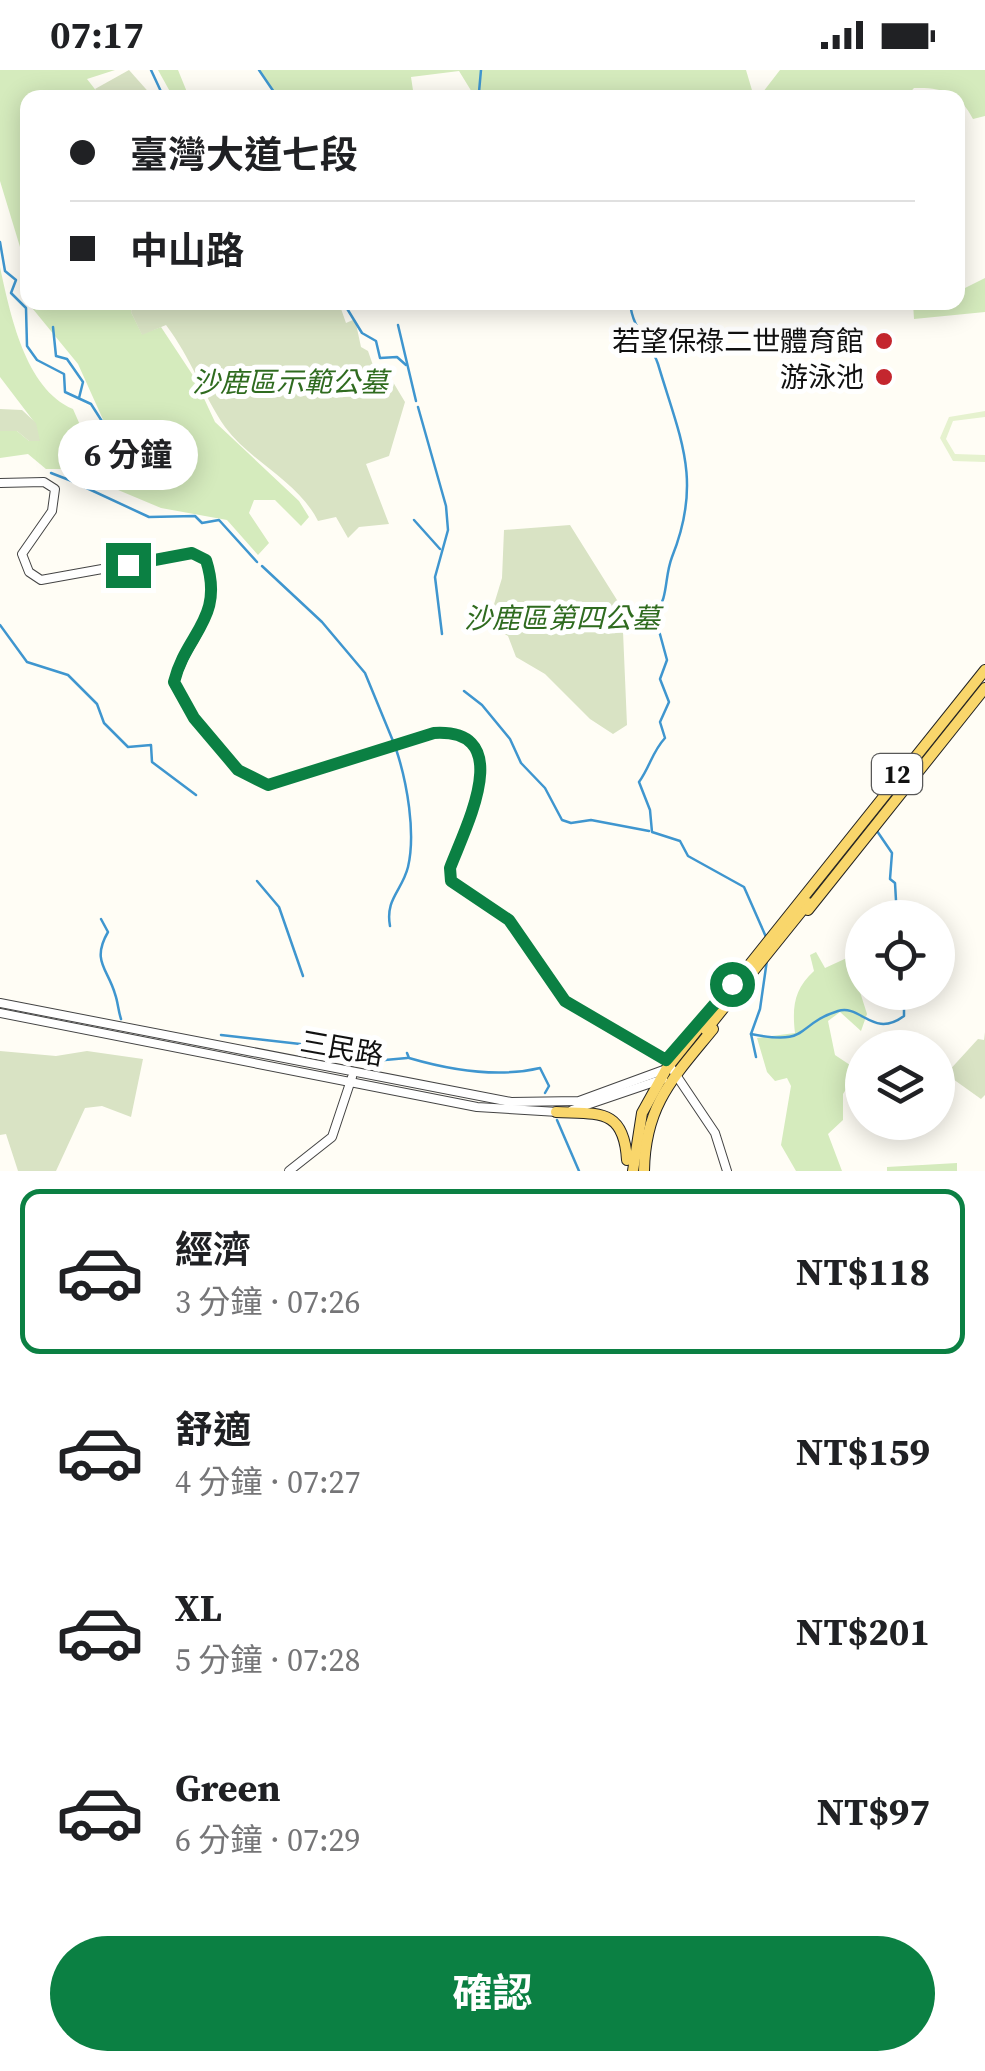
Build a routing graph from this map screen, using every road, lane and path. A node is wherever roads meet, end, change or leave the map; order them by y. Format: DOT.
graph roads {
  1 [pos="0,483"];
  2 [pos="985,667"];
  3 [pos="985,680"];
  4 [pos="985,688"];
  5 [pos="763,948"];
  6 [pos="725,990"];
  7 [pos="0,1003"];
  8 [pos="0,1013"];
  9 [pos="186,1045"];
  10 [pos="666,1071"];
  11 [pos="352,1076"];
  12 [pos="533,1107"];
  13 [pos="556,1112"];
  14 [pos="634,1169"];
  15 [pos="289,1171"];
  16 [pos="727,1171"];
  1 -- 10 [label="street"];
  2 -- 5 [label="main road, 12"];
  2 -- 6 [label="main road, 12"];
  3 -- 10 [label="main road, 12"];
  4 -- 10 [label="main road, 12"];
  5 -- 6 [label="main road, 12"];
  5 -- 10 [label="main road, 12"];
  6 -- 10 [label="main road, 12"];
  7 -- 9 [label="street, 三民路"];
  8 -- 9 [label="street, 三民路"];
  9 -- 11 [label="street, 三民路"];
  9 -- 11 [label="street, 三民路"];
  10 -- 12 [label="street, 三民路"];
  10 -- 13 [label="street, 三民路"];
  10 -- 14 [label="main road, 12"];
  10 -- 14 [label="main road, 12"];
  10 -- 16 [label="street"];
  11 -- 12 [label="street, 三民路"];
  11 -- 15 [label="street"];
  12 -- 13 [label="street, 三民路"];
  13 -- 14 [label="main road"];
}
